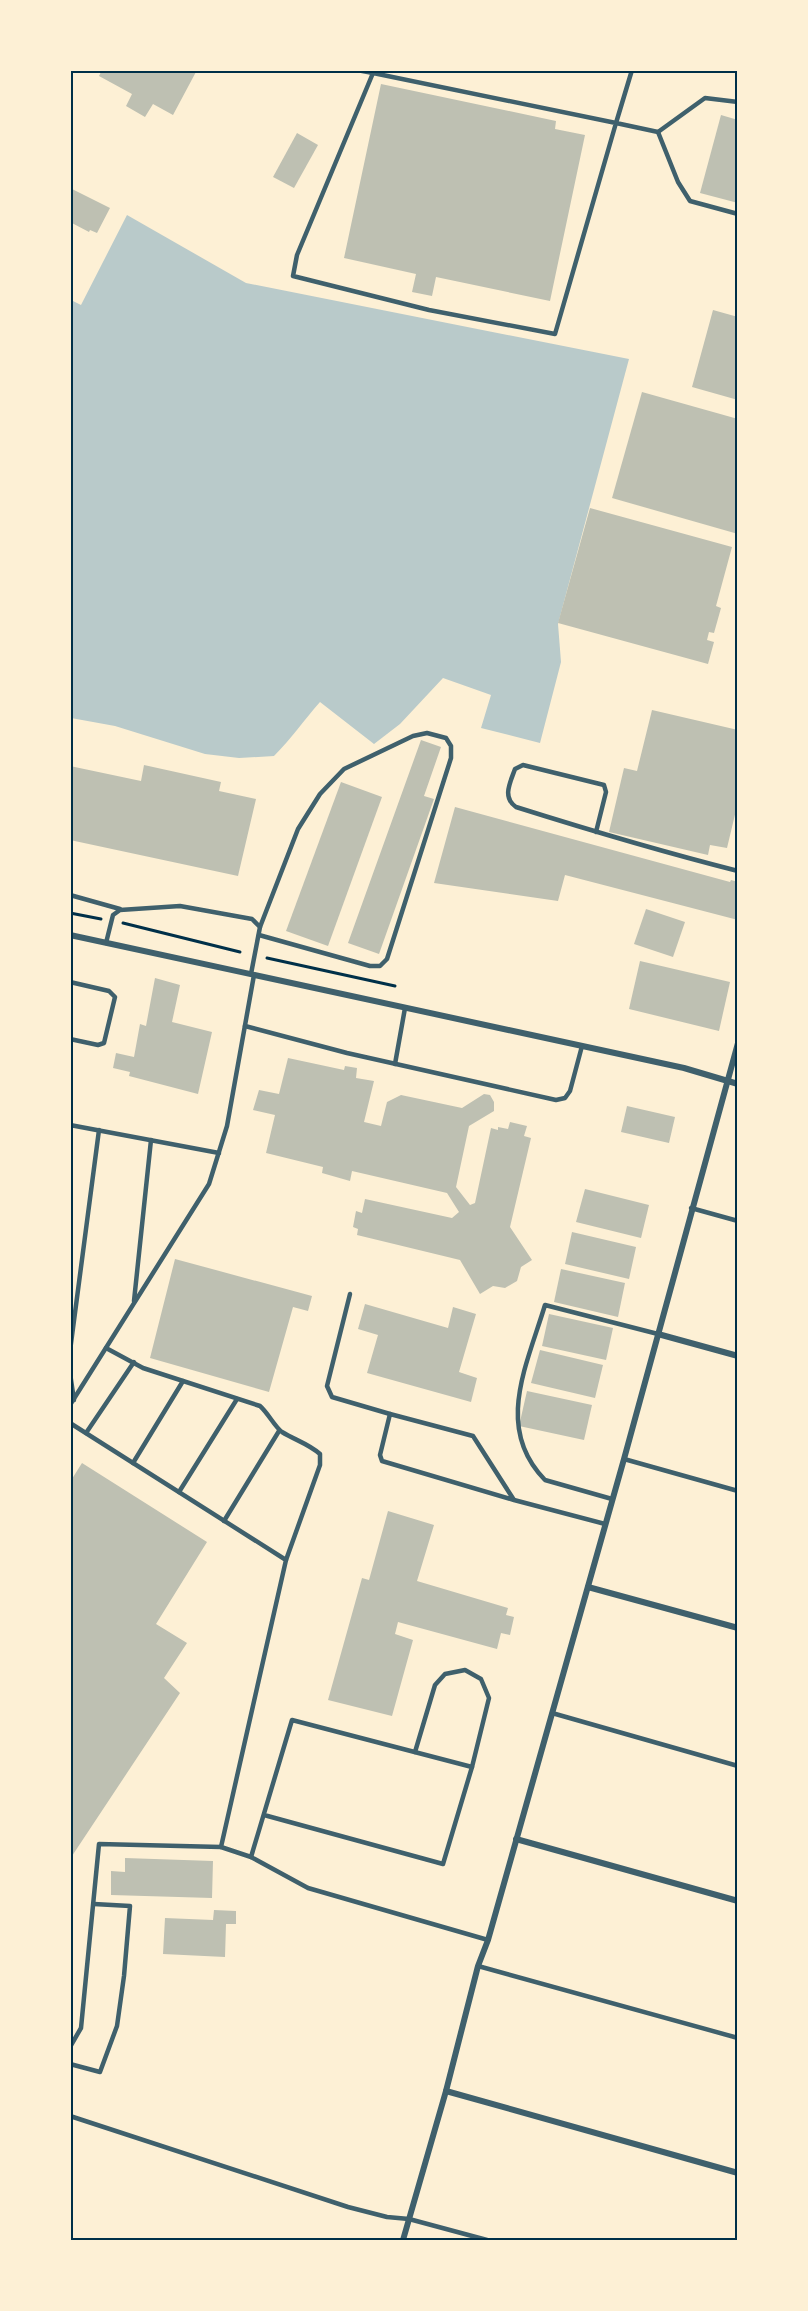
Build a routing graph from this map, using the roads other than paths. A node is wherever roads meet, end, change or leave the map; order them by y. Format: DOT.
graph roads {
  1 [pos="357,70"];
  2 [pos="632,70"];
  3 [pos="373,73"];
  4 [pos="738,102"];
  5 [pos="616,123"];
  6 [pos="658,132"];
  7 [pos="738,214"];
  8 [pos="596,832"];
  9 [pos="738,871"];
  10 [pos="70,895"];
  11 [pos="120,909"];
  12 [pos="260,927"];
  13 [pos="70,935"];
  14 [pos="259,935"];
  15 [pos="106,943"];
  16 [pos="253,975"];
  17 [pos="70,982"];
  18 [pos="405,1008"];
  19 [pos="245,1026"];
  20 [pos="70,1039"];
  21 [pos="738,1043"];
  22 [pos="582,1046"];
  23 [pos="395,1064"];
  24 [pos="727,1081"];
  25 [pos="738,1084"];
  26 [pos="70,1125"];
  27 [pos="99,1130"];
  28 [pos="151,1140"];
  29 [pos="219,1153"];
  30 [pos="691,1208"];
  31 [pos="738,1221"];
  32 [pos="350,1294"];
  33 [pos="134,1305"];
  34 [pos="658,1334"];
  35 [pos="106,1348"];
  36 [pos="70,1351"];
  37 [pos="738,1356"];
  38 [pos="134,1362"];
  39 [pos="70,1373"];
  40 [pos="183,1381"];
  41 [pos="237,1399"];
  42 [pos="74,1400"];
  43 [pos="70,1405"];
  44 [pos="390,1414"];
  45 [pos="70,1423"];
  46 [pos="279,1431"];
  47 [pos="86,1433"];
  48 [pos="624,1459"];
  49 [pos="133,1463"];
  50 [pos="738,1491"];
  51 [pos="179,1492"];
  52 [pos="612,1499"];
  53 [pos="514,1500"];
  54 [pos="224,1521"];
  55 [pos="605,1524"];
  56 [pos="286,1560"];
  57 [pos="588,1587"];
  58 [pos="738,1628"];
  59 [pos="552,1713"];
  60 [pos="415,1752"];
  61 [pos="738,1766"];
  62 [pos="472,1767"];
  63 [pos="264,1815"];
  64 [pos="516,1839"];
  65 [pos="221,1847"];
  66 [pos="251,1857"];
  67 [pos="738,1901"];
  68 [pos="94,1904"];
  69 [pos="488,1940"];
  70 [pos="478,1966"];
  71 [pos="738,2038"];
  72 [pos="70,2047"];
  73 [pos="70,2064"];
  74 [pos="446,2091"];
  75 [pos="70,2116"];
  76 [pos="738,2173"];
  77 [pos="409,2218"];
  78 [pos="403,2241"];
  79 [pos="487,2241"];
  1 -- 3 [label="lane"];
  2 -- 5 [label="lane"];
  3 -- 5 [label="lane"];
  3 -- 5 [label="lane"];
  4 -- 6 [label="lane"];
  5 -- 6 [label="lane"];
  6 -- 7 [label="lane"];
  8 -- 8 [label="lane"];
  8 -- 9 [label="lane"];
  10 -- 11 [label="lane"];
  11 -- 12 [label="lane"];
  11 -- 15 [label="lane"];
  12 -- 14 [label="lane"];
  12 -- 14 [label="lane"];
  13 -- 15 [label="street"];
  14 -- 16 [label="lane"];
  15 -- 16 [label="street"];
  16 -- 18 [label="street"];
  16 -- 19 [label="lane"];
  17 -- 20 [label="lane"];
  18 -- 22 [label="street"];
  18 -- 23 [label="lane"];
  19 -- 23 [label="lane"];
  19 -- 29 [label="lane"];
  21 -- 24 [label="street"];
  22 -- 23 [label="lane"];
  22 -- 24 [label="street"];
  24 -- 25 [label="street"];
  24 -- 30 [label="street"];
  26 -- 27 [label="lane"];
  27 -- 28 [label="lane"];
  27 -- 36 [label="lane"];
  28 -- 29 [label="lane"];
  28 -- 33 [label="lane"];
  29 -- 33 [label="lane"];
  30 -- 31 [label="lane"];
  30 -- 34 [label="street"];
  32 -- 44 [label="lane"];
  33 -- 35 [label="lane"];
  34 -- 37 [label="street"];
  34 -- 48 [label="street"];
  34 -- 52 [label="lane"];
  35 -- 38 [label="lane"];
  35 -- 42 [label="lane"];
  38 -- 40 [label="lane"];
  38 -- 47 [label="lane"];
  39 -- 42 [label="lane"];
  40 -- 41 [label="lane"];
  40 -- 49 [label="lane"];
  41 -- 46 [label="lane"];
  41 -- 51 [label="lane"];
  42 -- 43 [label="lane"];
  44 -- 53 [label="lane"];
  44 -- 53 [label="lane"];
  45 -- 47 [label="lane"];
  46 -- 54 [label="lane"];
  46 -- 56 [label="lane"];
  47 -- 49 [label="lane"];
  48 -- 50 [label="lane"];
  48 -- 52 [label="street"];
  49 -- 51 [label="lane"];
  51 -- 54 [label="lane"];
  52 -- 55 [label="street"];
  53 -- 55 [label="lane"];
  54 -- 56 [label="lane"];
  55 -- 57 [label="street"];
  56 -- 65 [label="lane"];
  57 -- 58 [label="street"];
  57 -- 59 [label="street"];
  59 -- 61 [label="lane"];
  59 -- 64 [label="street"];
  60 -- 62 [label="lane"];
  60 -- 62 [label="lane"];
  60 -- 63 [label="lane"];
  62 -- 63 [label="lane"];
  63 -- 66 [label="lane"];
  64 -- 67 [label="street"];
  64 -- 69 [label="street"];
  65 -- 66 [label="lane"];
  65 -- 68 [label="lane"];
  66 -- 69 [label="lane"];
  68 -- 72 [label="lane"];
  68 -- 73 [label="lane"];
  69 -- 70 [label="street"];
  70 -- 71 [label="lane"];
  70 -- 74 [label="street"];
  74 -- 76 [label="street"];
  74 -- 77 [label="street"];
  75 -- 77 [label="lane"];
  77 -- 78 [label="street"];
  77 -- 79 [label="lane"];
}
